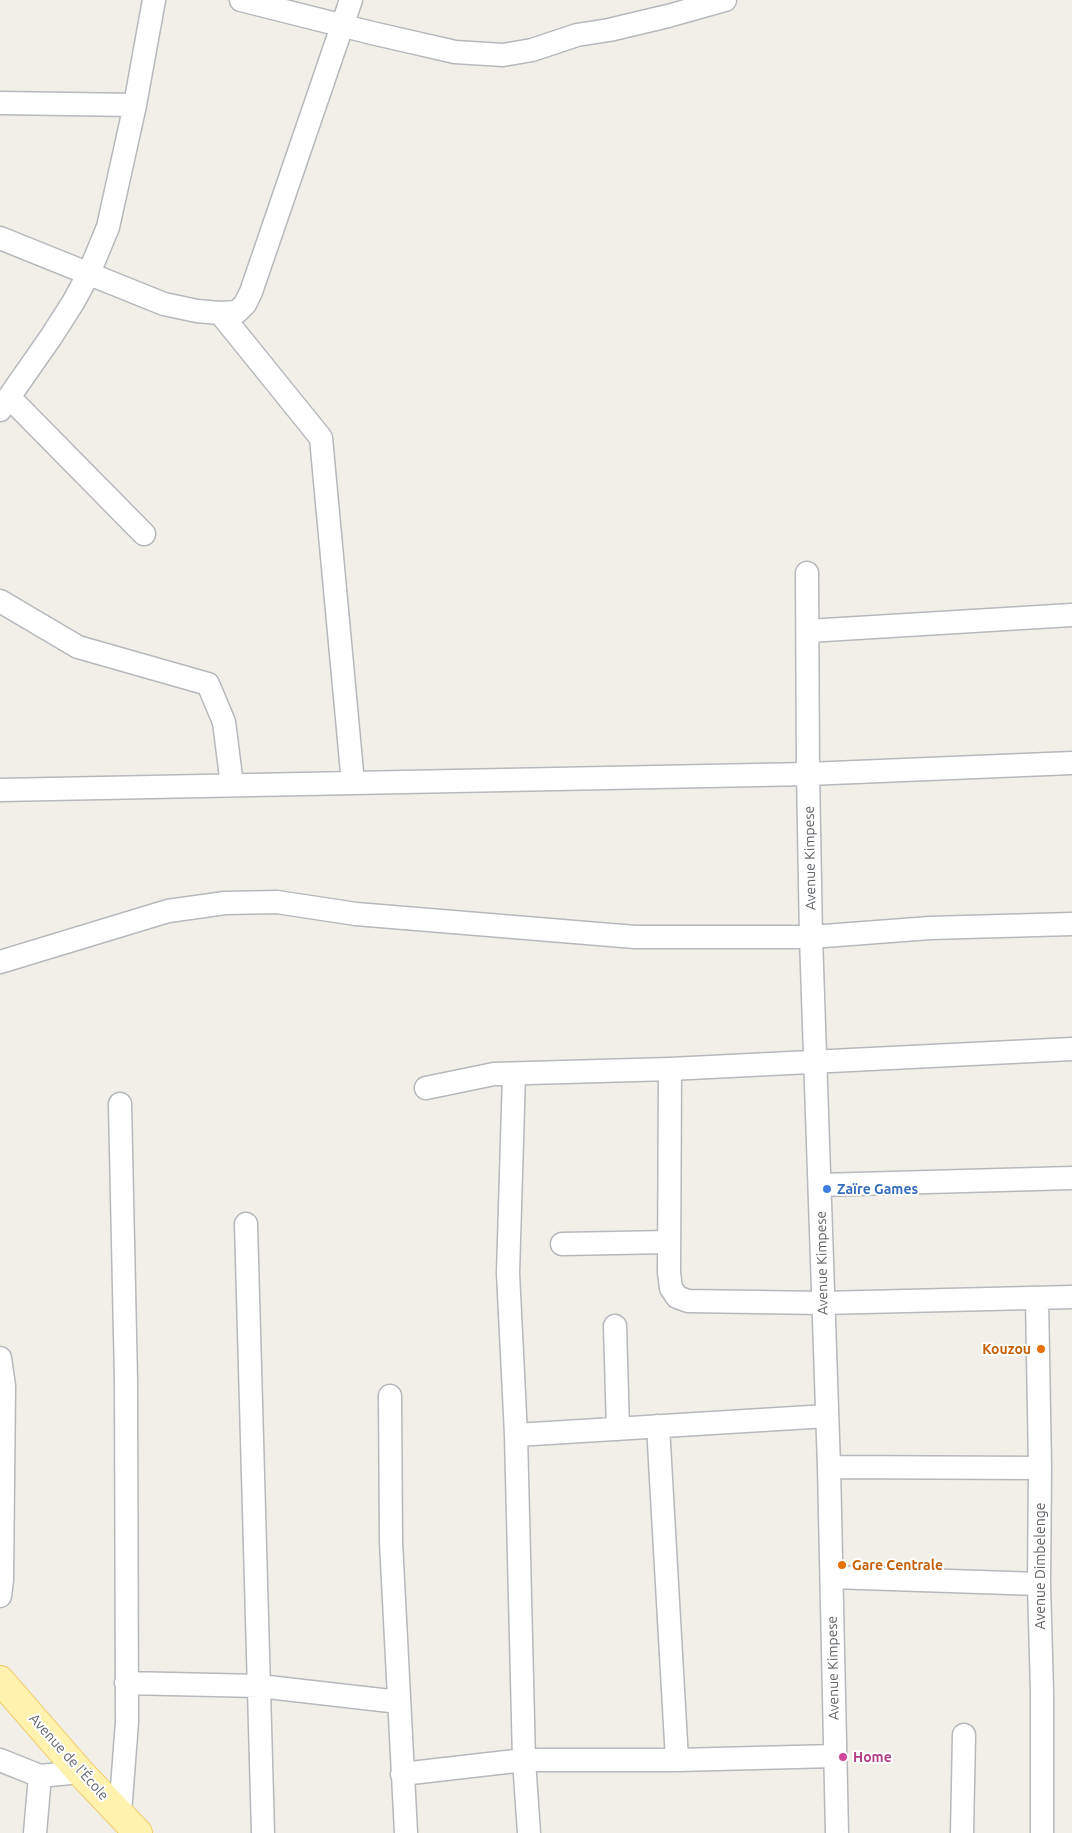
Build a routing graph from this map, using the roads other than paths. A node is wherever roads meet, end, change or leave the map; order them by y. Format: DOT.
graph roads {
  1 [pos="154,0"];
  2 [pos="241,0"];
  3 [pos="351,0"];
  4 [pos="725,0"];
  5 [pos="342,26"];
  6 [pos="0,103"];
  7 [pos="134,105"];
  8 [pos="0,238"];
  9 [pos="89,273"];
  10 [pos="220,313"];
  11 [pos="4,404"];
  12 [pos="144,534"];
  13 [pos="808,573"];
  14 [pos="0,600"];
  15 [pos="1072,615"];
  16 [pos="808,631"];
  17 [pos="1072,763"];
  18 [pos="808,774"];
  19 [pos="353,783"];
  20 [pos="232,785"];
  21 [pos="0,790"];
  22 [pos="1072,924"];
  23 [pos="811,937"];
  24 [pos="0,962"];
  25 [pos="1072,1049"];
  26 [pos="815,1063"];
  27 [pos="670,1069"];
  28 [pos="514,1074"];
  29 [pos="426,1088"];
  30 [pos="120,1104"];
  31 [pos="1072,1178"];
  32 [pos="820,1185"];
  33 [pos="246,1224"];
  34 [pos="669,1242"];
  35 [pos="562,1244"];
  36 [pos="1072,1298"];
  37 [pos="1037,1299"];
  38 [pos="823,1303"];
  39 [pos="615,1326"];
  40 [pos="0,1358"];
  41 [pos="390,1396"];
  42 [pos="827,1416"];
  43 [pos="658,1426"];
  44 [pos="618,1429"];
  45 [pos="516,1435"];
  46 [pos="829,1467"];
  47 [pos="1040,1468"];
  48 [pos="832,1577"];
  49 [pos="1039,1584"];
  50 [pos="0,1596"];
  51 [pos="0,1680"];
  52 [pos="126,1683"];
  53 [pos="259,1686"];
  54 [pos="399,1702"];
  55 [pos="964,1735"];
  56 [pos="834,1756"];
  57 [pos="0,1760"];
  58 [pos="524,1760"];
  59 [pos="677,1760"];
  60 [pos="80,1772"];
  61 [pos="402,1774"];
  62 [pos="40,1776"];
  63 [pos="120,1812"];
  64 [pos="35,1833"];
  65 [pos="138,1833"];
  66 [pos="263,1833"];
  67 [pos="406,1833"];
  68 [pos="529,1833"];
  69 [pos="836,1833"];
  70 [pos="962,1833"];
  71 [pos="1042,1833"];
  1 -- 7 [label="street"];
  2 -- 5 [label="street"];
  3 -- 5 [label="street"];
  4 -- 5 [label="street"];
  5 -- 10 [label="street"];
  6 -- 7 [label="street"];
  7 -- 9 [label="street"];
  8 -- 9 [label="street"];
  9 -- 10 [label="street"];
  9 -- 11 [label="street"];
  10 -- 19 [label="street"];
  11 -- 12 [label="street"];
  13 -- 16 [label="street, Avenue Kimpese"];
  14 -- 20 [label="street"];
  15 -- 16 [label="street"];
  16 -- 18 [label="street, Avenue Kimpese"];
  17 -- 18 [label="street"];
  18 -- 19 [label="street"];
  18 -- 23 [label="street, Avenue Kimpese"];
  19 -- 20 [label="street"];
  20 -- 21 [label="street"];
  22 -- 23 [label="street"];
  23 -- 24 [label="street"];
  23 -- 26 [label="street, Avenue Kimpese"];
  25 -- 26 [label="street"];
  26 -- 27 [label="street"];
  26 -- 32 [label="street, Avenue Kimpese"];
  27 -- 28 [label="street"];
  27 -- 34 [label="street"];
  28 -- 29 [label="street"];
  28 -- 45 [label="street"];
  30 -- 52 [label="street"];
  31 -- 32 [label="street"];
  32 -- 38 [label="street, Avenue Kimpese"];
  33 -- 53 [label="street"];
  34 -- 35 [label="street"];
  34 -- 38 [label="street"];
  36 -- 37 [label="street"];
  37 -- 38 [label="street"];
  37 -- 47 [label="street, Avenue Dimbelenge"];
  38 -- 42 [label="street, Avenue Kimpese"];
  39 -- 44 [label="street"];
  40 -- 50 [label="street"];
  41 -- 54 [label="street"];
  42 -- 43 [label="street"];
  42 -- 46 [label="street, Avenue Kimpese"];
  43 -- 44 [label="street"];
  43 -- 59 [label="street"];
  44 -- 45 [label="street"];
  45 -- 58 [label="street"];
  46 -- 47 [label="street"];
  46 -- 48 [label="street, Avenue Kimpese"];
  47 -- 49 [label="street, Avenue Dimbelenge"];
  48 -- 49 [label="street"];
  48 -- 56 [label="street, Avenue Kimpese"];
  49 -- 71 [label="street, Avenue Dimbelenge"];
  51 -- 60 [label="main road, Avenue de l'École"];
  52 -- 53 [label="street"];
  52 -- 63 [label="street"];
  53 -- 54 [label="street"];
  53 -- 66 [label="street"];
  54 -- 61 [label="street"];
  55 -- 70 [label="street"];
  56 -- 59 [label="street"];
  56 -- 69 [label="street, Avenue Kimpese"];
  57 -- 62 [label="street"];
  58 -- 59 [label="street"];
  58 -- 61 [label="street"];
  58 -- 68 [label="street"];
  60 -- 62 [label="street"];
  60 -- 63 [label="main road, Avenue de l'École"];
  61 -- 67 [label="street"];
  62 -- 64 [label="street"];
  63 -- 65 [label="main road, Avenue de l'École"];
}
